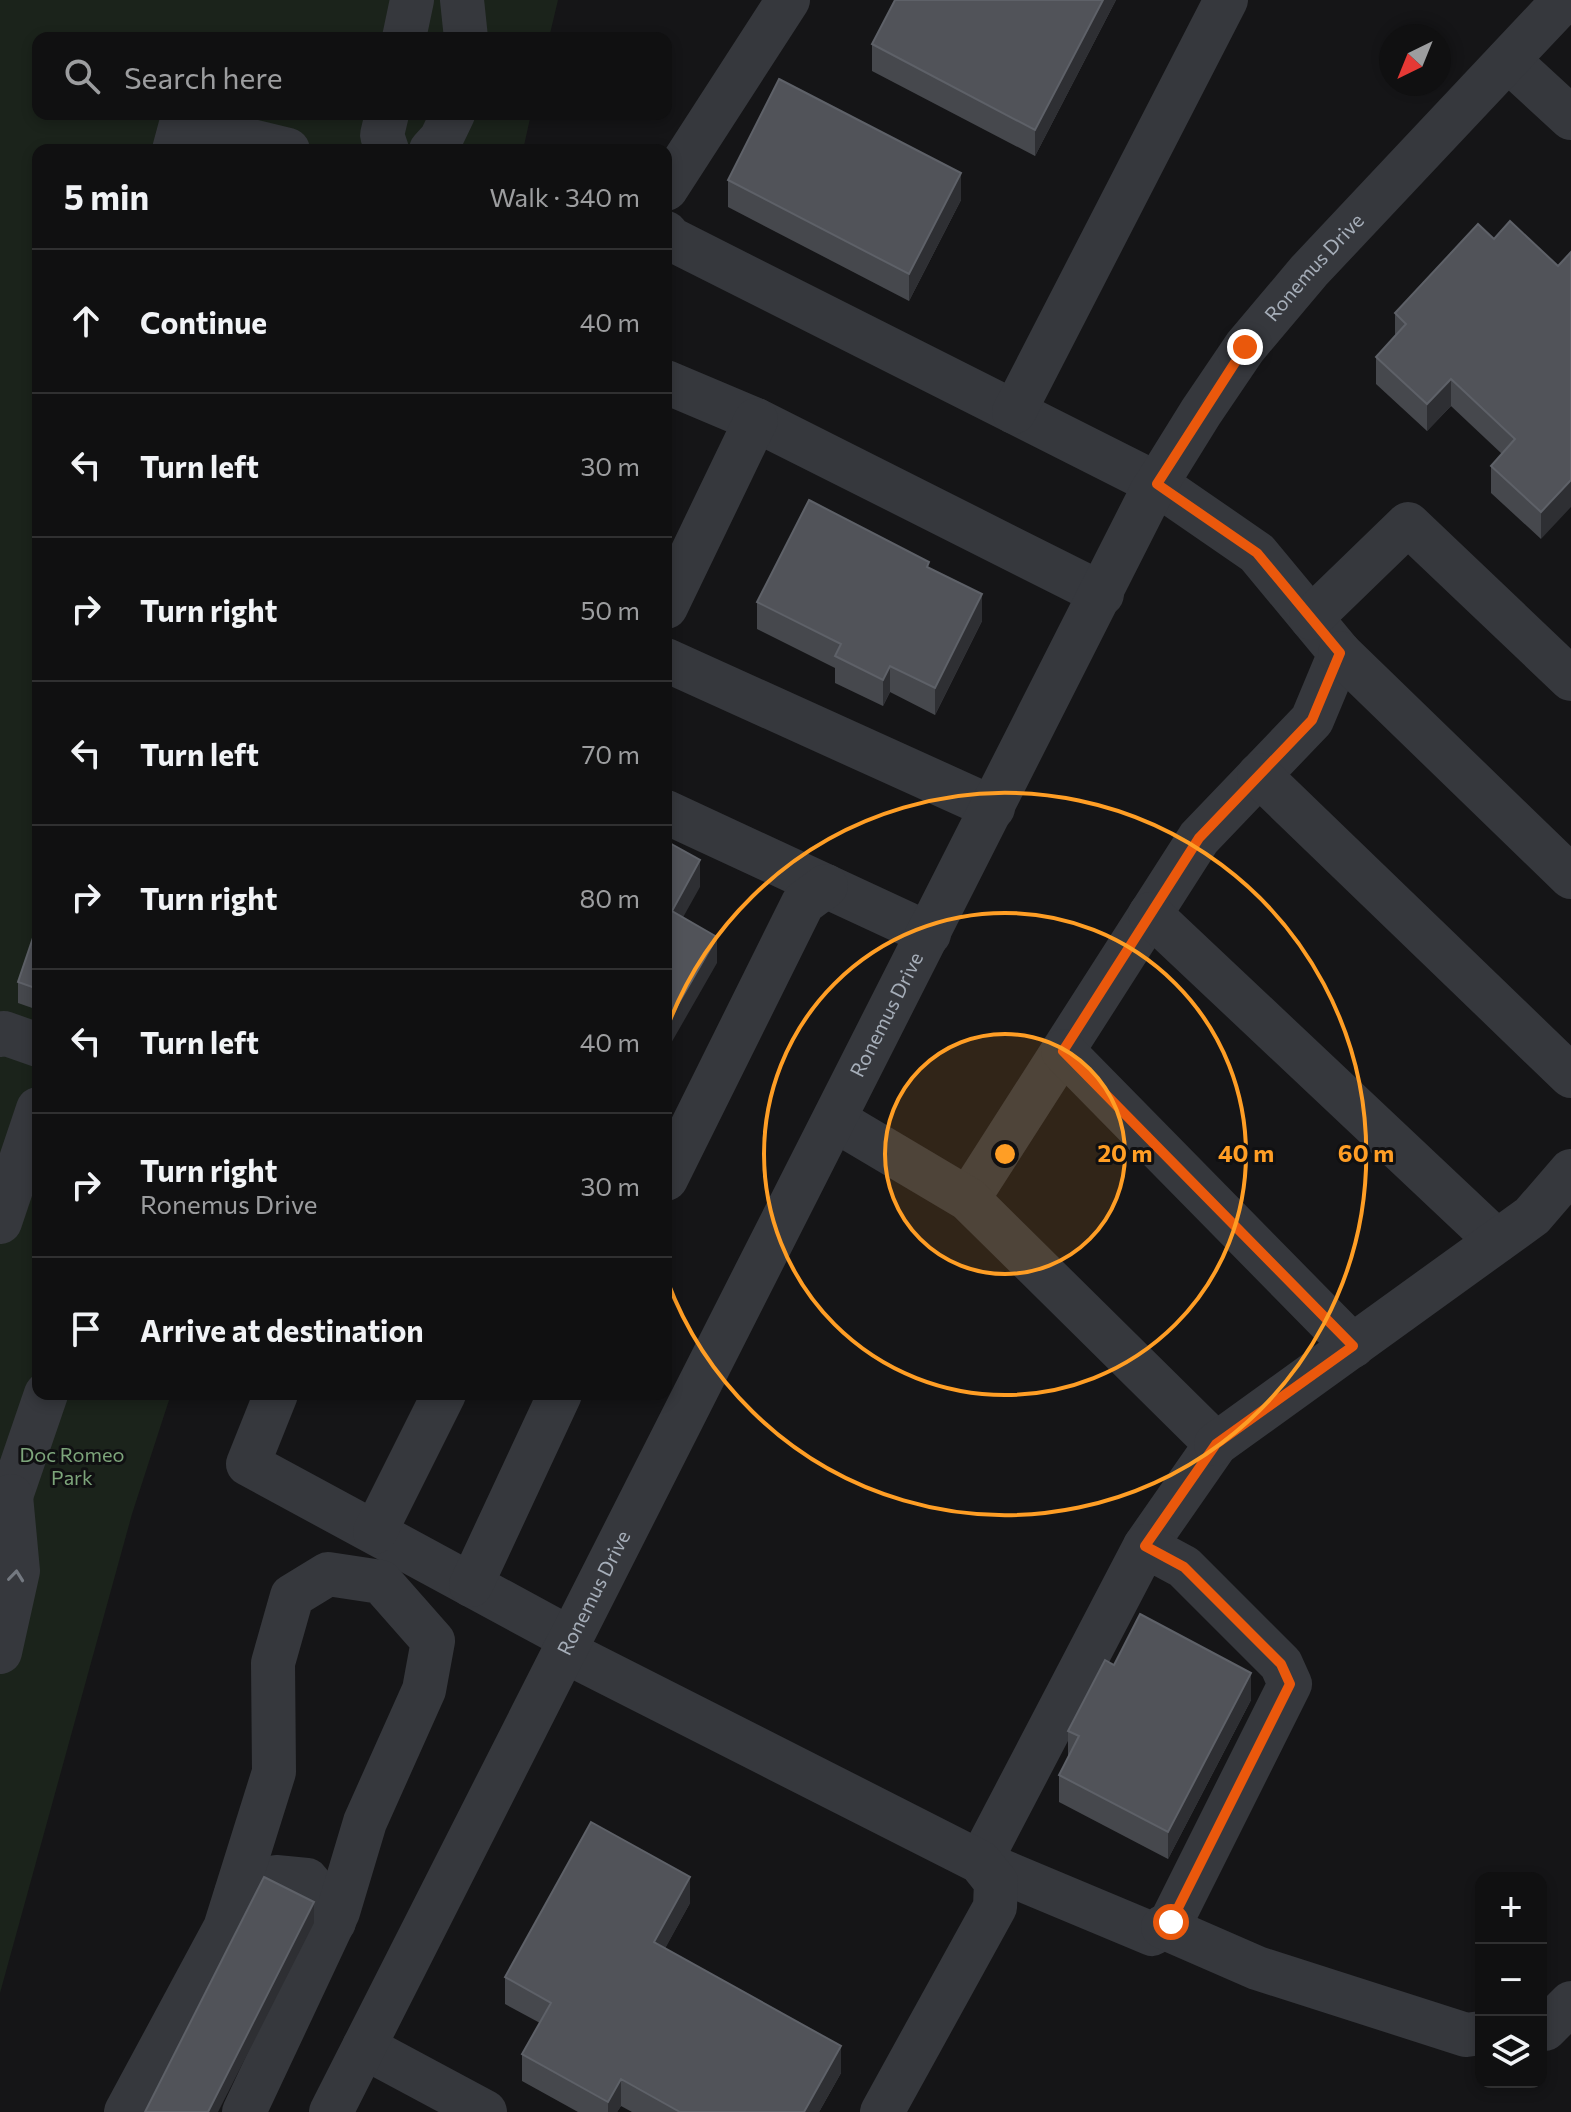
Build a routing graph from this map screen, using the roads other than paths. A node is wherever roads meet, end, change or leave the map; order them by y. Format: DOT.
graph roads {
  1 [pos="412,0"];
  2 [pos="462,0"];
  3 [pos="788,0"];
  4 [pos="1226,0"];
  5 [pos="1564,0"];
  6 [pos="405,32"];
  7 [pos="465,32"];
  8 [pos="1508,60"];
  9 [pos="1571,118"];
  10 [pos="386,120"];
  11 [pos="450,120"];
  12 [pos="176,144"];
  13 [pos="263,144"];
  14 [pos="385,144"];
  15 [pos="436,144"];
  16 [pos="672,180"];
  17 [pos="672,240"];
  18 [pos="672,385"];
  19 [pos="1014,412"];
  20 [pos="756,420"];
  21 [pos="1157,484"];
  22 [pos="1102,594"];
  23 [pos="672,595"];
  24 [pos="1311,618"];
  25 [pos="1340,653"];
  26 [pos="672,663"];
  27 [pos="1571,679"];
  28 [pos="1259,775"];
  29 [pos="993,808"];
  30 [pos="672,815"];
  31 [pos="1571,877"];
  32 [pos="826,886"];
  33 [pos="1150,914"];
  34 [pos="929,934"];
  35 [pos="0,1035"];
  36 [pos="32,1043"];
  37 [pos="1063,1051"];
  38 [pos="1571,1076"];
  39 [pos="835,1120"];
  40 [pos="32,1127"];
  41 [pos="672,1167"];
  42 [pos="1571,1171"];
  43 [pos="968,1199"];
  44 [pos="0,1222"];
  45 [pos="1497,1241"];
  46 [pos="1353,1346"];
  47 [pos="44,1400"];
  48 [pos="274,1400"];
  49 [pos="441,1400"];
  50 [pos="557,1400"];
  51 [pos="1216,1444"];
  52 [pos="6,1504"];
  53 [pos="375,1532"];
  54 [pos="1145,1546"];
  55 [pos="471,1585"];
  56 [pos="567,1645"];
  57 [pos="0,1652"];
  58 [pos="980,1862"];
  59 [pos="236,1894"];
  60 [pos="334,1922"];
  61 [pos="1163,1927"];
  62 [pos="1571,2003"];
  63 [pos="1547,2027"];
  64 [pos="1475,2034"];
  65 [pos="364,2047"];
  66 [pos="468,2107"];
  67 [pos="126,2112"];
  68 [pos="244,2112"];
  69 [pos="331,2112"];
  70 [pos="882,2112"];
  1 -- 6 [label="street"];
  2 -- 7 [label="street"];
  3 -- 16 [label="street"];
  4 -- 19 [label="street"];
  5 -- 8 [label="street, Ronemus Drive"];
  8 -- 9 [label="street"];
  8 -- 21 [label="street, Ronemus Drive"];
  10 -- 14 [label="street"];
  11 -- 15 [label="street"];
  12 -- 13 [label="street"];
  17 -- 19 [label="street"];
  18 -- 20 [label="street"];
  19 -- 21 [label="street"];
  20 -- 22 [label="street"];
  20 -- 23 [label="street"];
  21 -- 22 [label="street, Ronemus Drive"];
  21 -- 24 [label="street"];
  22 -- 29 [label="street, Ronemus Drive"];
  24 -- 25 [label="street"];
  24 -- 27 [label="street"];
  25 -- 28 [label="street"];
  25 -- 31 [label="street"];
  26 -- 29 [label="street"];
  28 -- 33 [label="street"];
  28 -- 38 [label="street"];
  29 -- 34 [label="street, Ronemus Drive"];
  30 -- 32 [label="street"];
  32 -- 34 [label="street"];
  32 -- 41 [label="street"];
  33 -- 37 [label="street"];
  33 -- 45 [label="street"];
  34 -- 39 [label="street, Ronemus Drive"];
  35 -- 36 [label="street"];
  37 -- 43 [label="street"];
  37 -- 46 [label="street"];
  39 -- 43 [label="street"];
  39 -- 56 [label="street, Ronemus Drive"];
  40 -- 44 [label="street"];
  42 -- 45 [label="street"];
  43 -- 51 [label="street"];
  45 -- 46 [label="street"];
  46 -- 51 [label="street"];
  47 -- 52 [label="street"];
  48 -- 53 [label="street"];
  49 -- 53 [label="street"];
  50 -- 55 [label="street"];
  51 -- 54 [label="street"];
  57 -- 52 [label="street, one-way"];
  53 -- 55 [label="street"];
  54 -- 58 [label="street"];
  54 -- 61 [label="street"];
  55 -- 56 [label="street"];
  56 -- 58 [label="street"];
  56 -- 65 [label="street, Ronemus Drive"];
  58 -- 61 [label="street"];
  58 -- 70 [label="street"];
  59 -- 60 [label="street"];
  59 -- 60 [label="street"];
  59 -- 67 [label="street"];
  60 -- 68 [label="street"];
  61 -- 64 [label="street"];
  62 -- 63 [label="street"];
  65 -- 66 [label="street"];
  65 -- 69 [label="street, Ronemus Drive"];
}
